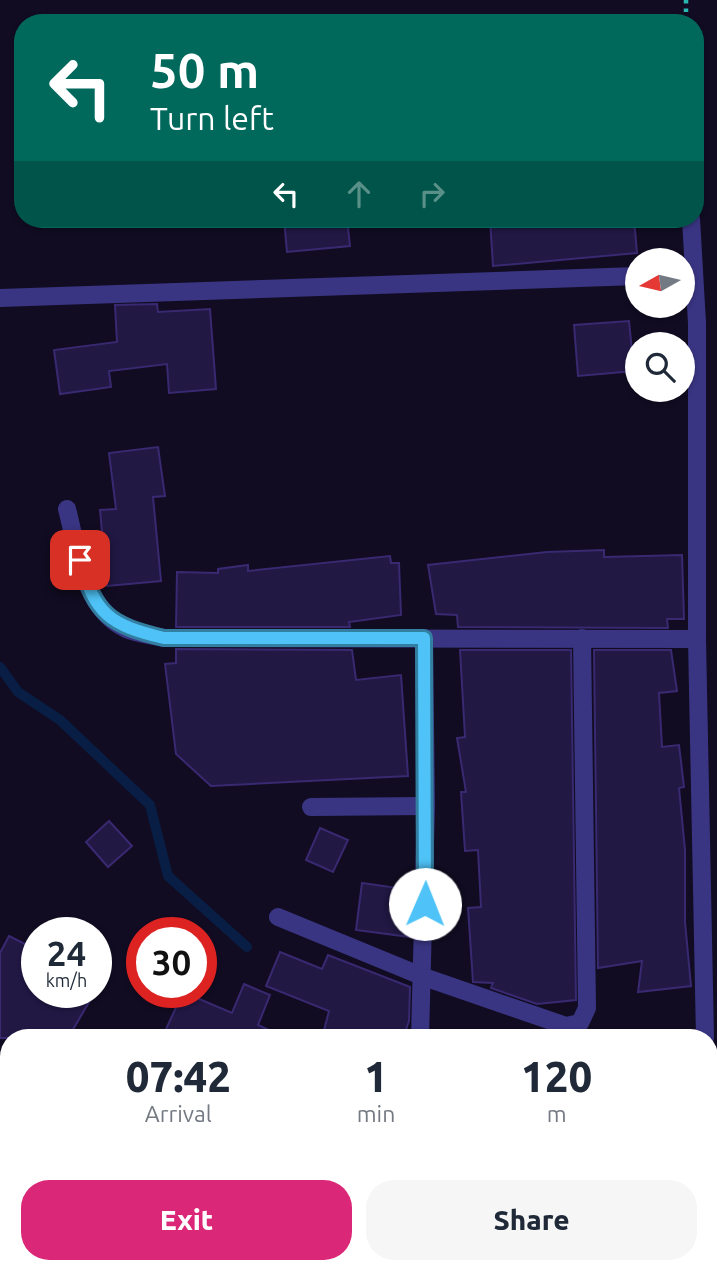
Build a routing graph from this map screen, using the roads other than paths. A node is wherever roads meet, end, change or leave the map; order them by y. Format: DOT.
graph roads {
  1 [pos="690,228"];
  2 [pos="689,248"];
  3 [pos="625,276"];
  4 [pos="0,298"];
  5 [pos="695,313"];
  6 [pos="67,509"];
  7 [pos="424,638"];
  8 [pos="582,638"];
  9 [pos="697,639"];
  10 [pos="426,806"];
  11 [pos="312,807"];
  12 [pos="278,917"];
  13 [pos="424,978"];
  14 [pos="421,1029"];
  15 [pos="705,1029"];
  1 -- 2 [label="street"];
  3 -- 4 [label="street"];
  5 -- 9 [label="street"];
  6 -- 7 [label="street"];
  7 -- 8 [label="street"];
  7 -- 10 [label="street"];
  8 -- 9 [label="street"];
  8 -- 13 [label="street"];
  9 -- 15 [label="street"];
  10 -- 11 [label="street"];
  10 -- 13 [label="street"];
  12 -- 13 [label="street"];
  13 -- 14 [label="street"];
}
